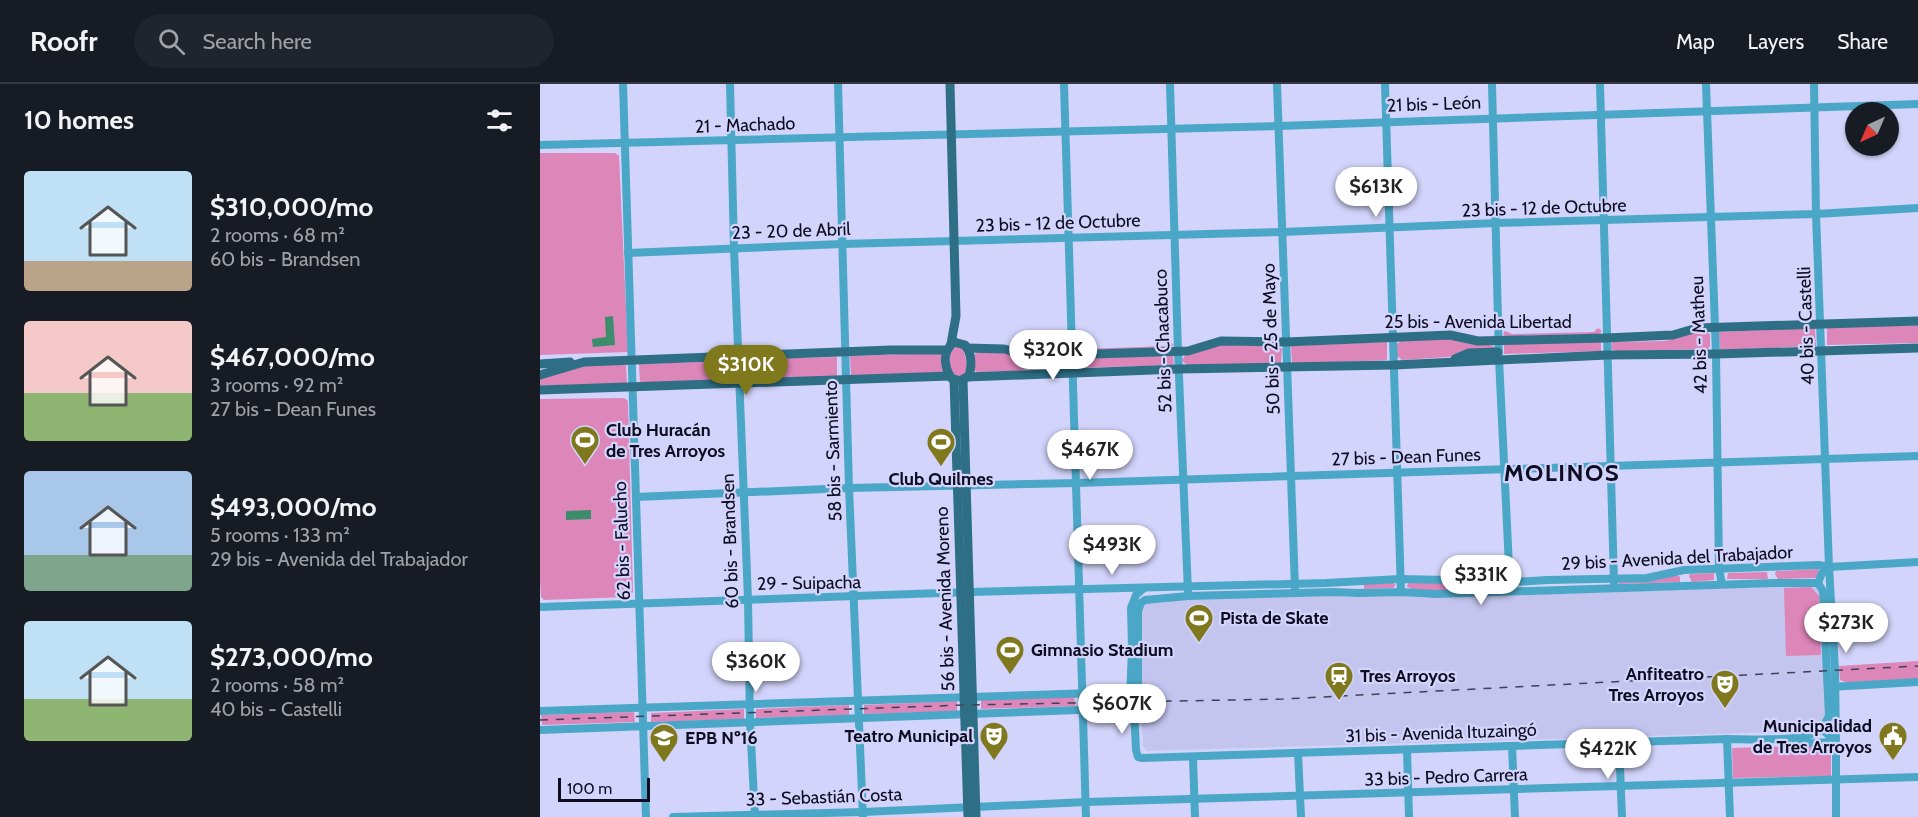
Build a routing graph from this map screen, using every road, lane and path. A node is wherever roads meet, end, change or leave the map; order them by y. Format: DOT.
graph roads {
  1 [pos="623,84"];
  2 [pos="730,84"];
  3 [pos="838,84"];
  4 [pos="950,84"];
  5 [pos="1064,84"];
  6 [pos="1170,84"];
  7 [pos="1277,84"];
  8 [pos="1385,84"];
  9 [pos="1492,84"];
  10 [pos="1600,84"];
  11 [pos="1706,84"];
  12 [pos="1814,84"];
  13 [pos="1918,104"];
  14 [pos="1815,108"];
  15 [pos="1706,111"];
  16 [pos="1600,115"];
  17 [pos="1493,117"];
  18 [pos="1386,121"];
  19 [pos="1279,126"];
  20 [pos="1172,129"];
  21 [pos="1066,131"];
  22 [pos="952,135"];
  23 [pos="839,138"];
  24 [pos="732,141"];
  25 [pos="625,144"];
  26 [pos="540,145"];
  27 [pos="1918,208"];
  28 [pos="1816,214"];
  29 [pos="1710,218"];
  30 [pos="1602,221"];
  31 [pos="1496,223"];
  32 [pos="1389,228"];
  33 [pos="1283,232"];
  34 [pos="1174,235"];
  35 [pos="1068,238"];
  36 [pos="955,242"];
  37 [pos="842,243"];
  38 [pos="734,248"];
  39 [pos="628,252"];
  40 [pos="956,316"];
  41 [pos="1918,321"];
  42 [pos="1820,323"];
  43 [pos="1714,327"];
  44 [pos="1392,337"];
  45 [pos="1606,338"];
  46 [pos="1498,341"];
  47 [pos="1286,342"];
  48 [pos="965,346"];
  49 [pos="949,347"];
  50 [pos="1918,348"];
  51 [pos="1822,350"];
  52 [pos="1178,352"];
  53 [pos="846,353"];
  54 [pos="1716,354"];
  55 [pos="1071,355"];
  56 [pos="1499,355"];
  57 [pos="1607,355"];
  58 [pos="739,356"];
  59 [pos="632,360"];
  60 [pos="584,362"];
  61 [pos="540,364"];
  62 [pos="1394,365"];
  63 [pos="1179,369"];
  64 [pos="1287,369"];
  65 [pos="1072,370"];
  66 [pos="540,375"];
  67 [pos="959,379"];
  68 [pos="846,381"];
  69 [pos="739,383"];
  70 [pos="633,387"];
  71 [pos="540,390"];
  72 [pos="1918,456"];
  73 [pos="1826,458"];
  74 [pos="1716,461"];
  75 [pos="1611,464"];
  76 [pos="1504,468"];
  77 [pos="1397,473"];
  78 [pos="1290,476"];
  79 [pos="1182,478"];
  80 [pos="1077,483"];
  81 [pos="963,485"];
  82 [pos="849,488"];
  83 [pos="743,493"];
  84 [pos="636,497"];
  85 [pos="1918,562"];
  86 [pos="1829,567"];
  87 [pos="1772,568"];
  88 [pos="1719,569"];
  89 [pos="1684,570"];
  90 [pos="1400,579"];
  91 [pos="1614,579"];
  92 [pos="1358,580"];
  93 [pos="1546,580"];
  94 [pos="1509,583"];
  95 [pos="1774,583"];
  96 [pos="1818,583"];
  97 [pos="1722,584"];
  98 [pos="1688,586"];
  99 [pos="1214,587"];
  100 [pos="1148,588"];
  101 [pos="1613,588"];
  102 [pos="1295,589"];
  103 [pos="1079,590"];
  104 [pos="1547,590"];
  105 [pos="966,592"];
  106 [pos="1188,592"];
  107 [pos="1401,592"];
  108 [pos="1510,592"];
  109 [pos="1359,593"];
  110 [pos="1215,596"];
  111 [pos="854,597"];
  112 [pos="748,599"];
  113 [pos="1150,600"];
  114 [pos="639,603"];
  115 [pos="540,607"];
  116 [pos="1830,646"];
  117 [pos="1918,682"];
  118 [pos="1832,687"];
  119 [pos="1134,690"];
  120 [pos="1083,693"];
  121 [pos="969,697"];
  122 [pos="857,702"];
  123 [pos="751,706"];
  124 [pos="1134,708"];
  125 [pos="642,709"];
  126 [pos="1084,710"];
  127 [pos="540,711"];
  128 [pos="970,714"];
  129 [pos="858,719"];
  130 [pos="750,722"];
  131 [pos="643,726"];
  132 [pos="1822,729"];
  133 [pos="540,730"];
  134 [pos="1726,739"];
  135 [pos="1781,739"];
  136 [pos="1619,742"];
  137 [pos="1836,742"];
  138 [pos="1512,746"];
  139 [pos="1407,750"];
  140 [pos="1298,753"];
  141 [pos="1193,758"];
  142 [pos="1918,777"];
  143 [pos="1835,780"];
  144 [pos="1728,783"];
  145 [pos="1621,787"];
  146 [pos="1514,789"];
  147 [pos="1408,793"];
  148 [pos="1300,797"];
  149 [pos="1194,800"];
  150 [pos="1086,802"];
  151 [pos="972,806"];
  152 [pos="863,814"];
  153 [pos="755,815"];
  154 [pos="646,817"];
  155 [pos="673,817"];
  156 [pos="968,817"];
  157 [pos="976,817"];
  158 [pos="1086,817"];
  159 [pos="1195,817"];
  160 [pos="1301,817"];
  161 [pos="1409,817"];
  162 [pos="1515,817"];
  163 [pos="1622,817"];
  164 [pos="1730,817"];
  165 [pos="1836,817"];
  1 -- 25 [label="street, 62 bis - Falucho"];
  2 -- 24 [label="street, 60 bis - Brandsen"];
  3 -- 23 [label="street, 58 bis - Sarmiento"];
  4 -- 22 [label="main road"];
  5 -- 21 [label="street"];
  6 -- 20 [label="street, 52 bis - Chacabuco"];
  7 -- 19 [label="street, 50 bis - 25 de Mayo"];
  8 -- 18 [label="street"];
  9 -- 17 [label="street"];
  10 -- 16 [label="street"];
  11 -- 15 [label="street, 42 bis - Matheu"];
  12 -- 14 [label="street, 40 bis - Castelli"];
  13 -- 14 [label="street, 21 bis - León"];
  14 -- 15 [label="street, 21 bis - León"];
  14 -- 28 [label="street, 40 bis - Castelli"];
  15 -- 16 [label="street, 21 bis - León"];
  15 -- 29 [label="street, 42 bis - Matheu"];
  16 -- 17 [label="street, 21 bis - León"];
  16 -- 30 [label="street"];
  17 -- 18 [label="street, 21 bis - León"];
  17 -- 31 [label="street"];
  18 -- 19 [label="street, 21 bis - León"];
  18 -- 32 [label="street"];
  19 -- 20 [label="street, 21 bis - León"];
  19 -- 33 [label="street, 50 bis - 25 de Mayo"];
  20 -- 21 [label="street, 21 bis - León"];
  20 -- 34 [label="street, 52 bis - Chacabuco"];
  21 -- 22 [label="street, 21 bis - León"];
  21 -- 35 [label="street"];
  22 -- 23 [label="street, 21 - Machado"];
  22 -- 36 [label="main road"];
  23 -- 24 [label="street, 21 - Machado"];
  23 -- 37 [label="street, 58 bis - Sarmiento"];
  24 -- 25 [label="street, 21 - Machado"];
  24 -- 38 [label="street, 60 bis - Brandsen"];
  25 -- 26 [label="street, 21 - Machado"];
  25 -- 39 [label="street, 62 bis - Falucho"];
  27 -- 28 [label="street, 23 bis - 12 de Octubre"];
  28 -- 29 [label="street, 23 bis - 12 de Octubre"];
  28 -- 42 [label="street, 40 bis - Castelli"];
  29 -- 30 [label="street, 23 bis - 12 de Octubre"];
  29 -- 43 [label="street, 42 bis - Matheu"];
  30 -- 31 [label="street, 23 bis - 12 de Octubre"];
  30 -- 45 [label="street"];
  31 -- 32 [label="street, 23 bis - 12 de Octubre"];
  31 -- 46 [label="street"];
  32 -- 33 [label="street, 23 bis - 12 de Octubre"];
  32 -- 44 [label="street"];
  33 -- 34 [label="street, 23 bis - 12 de Octubre"];
  33 -- 47 [label="street, 50 bis - 25 de Mayo"];
  34 -- 35 [label="street, 23 bis - 12 de Octubre"];
  34 -- 52 [label="street, 52 bis - Chacabuco"];
  35 -- 36 [label="street, 23 bis - 12 de Octubre"];
  35 -- 55 [label="street"];
  36 -- 37 [label="street, 23 - 20 de Abril"];
  36 -- 40 [label="main road"];
  37 -- 38 [label="street, 23 - 20 de Abril"];
  37 -- 53 [label="street, 58 bis - Sarmiento"];
  38 -- 39 [label="street, 23 - 20 de Abril"];
  38 -- 58 [label="street, 60 bis - Brandsen"];
  39 -- 59 [label="street, 62 bis - Falucho"];
  40 -- 48 [label="main road"];
  40 -- 49 [label="main road"];
  41 -- 42 [label="main road, 25 bis - Avenida Libertad"];
  42 -- 43 [label="main road, 25 bis - Avenida Libertad"];
  42 -- 51 [label="street, 40 bis - Castelli"];
  43 -- 45 [label="main road, 25 bis - Avenida Libertad"];
  43 -- 54 [label="street, 42 bis - Matheu"];
  44 -- 46 [label="main road, 25 bis - Avenida Libertad"];
  44 -- 47 [label="main road, 25 bis - Avenida Libertad"];
  44 -- 62 [label="street"];
  45 -- 46 [label="main road, 25 bis - Avenida Libertad"];
  45 -- 57 [label="street"];
  46 -- 56 [label="street"];
  47 -- 52 [label="main road, 25 bis - Avenida Libertad"];
  47 -- 64 [label="street, 50 bis - 25 de Mayo"];
  48 -- 49 [label="main road, 25 bis - Avenida Libertad"];
  48 -- 55 [label="main road, 25 bis - Avenida Libertad"];
  48 -- 67 [label="main road"];
  49 -- 53 [label="main road, 25 bis - Avenida Libertad"];
  49 -- 67 [label="main road"];
  50 -- 51 [label="main road, 25 bis - Avenida Libertad"];
  51 -- 54 [label="main road, 25 bis - Avenida Libertad"];
  51 -- 73 [label="street, 40 bis - Castelli"];
  52 -- 55 [label="main road, 25 bis - Avenida Libertad"];
  52 -- 63 [label="street, 52 bis - Chacabuco"];
  53 -- 58 [label="main road, 25 bis - Avenida Libertad"];
  53 -- 68 [label="street, 58 bis - Sarmiento"];
  54 -- 57 [label="main road, 25 bis - Avenida Libertad"];
  54 -- 74 [label="street, 42 bis - Matheu"];
  55 -- 65 [label="street"];
  56 -- 57 [label="main road, 25 bis - Avenida Libertad"];
  56 -- 62 [label="main road, 25 bis - Avenida Libertad"];
  56 -- 76 [label="street"];
  57 -- 75 [label="street"];
  58 -- 59 [label="main road, 25 bis - Avenida Libertad"];
  58 -- 69 [label="street, 60 bis - Brandsen"];
  59 -- 60 [label="main road, 25 bis - Avenida Libertad"];
  59 -- 70 [label="street, 62 bis - Falucho"];
  60 -- 61 [label="main road"];
  60 -- 66 [label="main road"];
  62 -- 64 [label="main road, 25 bis - Avenida Libertad"];
  62 -- 77 [label="street"];
  63 -- 64 [label="main road, 25 bis - Avenida Libertad"];
  63 -- 65 [label="main road, 25 bis - Avenida Libertad"];
  63 -- 79 [label="street, 52 bis - Chacabuco"];
  64 -- 78 [label="street, 50 bis - 25 de Mayo"];
  65 -- 67 [label="main road, 25 bis - Avenida Libertad"];
  65 -- 80 [label="street"];
  67 -- 68 [label="main road, 25 bis - Avenida Libertad"];
  67 -- 81 [label="main road, 56 bis - Avenida Moreno"];
  68 -- 69 [label="main road, 25 bis - Avenida Libertad"];
  68 -- 82 [label="street, 58 bis - Sarmiento"];
  69 -- 70 [label="main road, 25 bis - Avenida Libertad"];
  69 -- 83 [label="street, 60 bis - Brandsen"];
  70 -- 71 [label="main road, 25 bis - Avenida Libertad"];
  70 -- 84 [label="street, 62 bis - Falucho"];
  72 -- 73 [label="street, 27 bis - Dean Funes"];
  73 -- 74 [label="street, 27 bis - Dean Funes"];
  73 -- 86 [label="street, 40 bis - Castelli"];
  74 -- 75 [label="street, 27 bis - Dean Funes"];
  74 -- 88 [label="street, 42 bis - Matheu"];
  75 -- 76 [label="street, 27 bis - Dean Funes"];
  75 -- 91 [label="street"];
  76 -- 77 [label="street, 27 bis - Dean Funes"];
  76 -- 94 [label="street"];
  77 -- 78 [label="street, 27 bis - Dean Funes"];
  77 -- 90 [label="street"];
  78 -- 79 [label="street, 27 bis - Dean Funes"];
  78 -- 102 [label="street, 50 bis - 25 de Mayo"];
  79 -- 80 [label="street, 27 bis - Dean Funes"];
  79 -- 106 [label="street, 52 bis - Chacabuco"];
  80 -- 81 [label="street, 27 bis - Dean Funes"];
  80 -- 103 [label="street"];
  81 -- 82 [label="street, 27 bis - Dean Funes"];
  81 -- 105 [label="main road, 56 bis - Avenida Moreno"];
  82 -- 83 [label="street, 27 bis - Dean Funes"];
  82 -- 111 [label="street, 58 bis - Sarmiento"];
  83 -- 84 [label="street, 27 bis - Dean Funes"];
  83 -- 112 [label="street, 60 bis - Brandsen"];
  84 -- 114 [label="street, 62 bis - Falucho"];
  85 -- 86 [label="street, 29 bis - Avenida del Trabajador"];
  86 -- 87 [label="street, 29 bis - Avenida del Trabajador"];
  86 -- 96 [label="street"];
  86 -- 116 [label="street, 40 bis - Castelli"];
  87 -- 88 [label="street, 29 bis - Avenida del Trabajador"];
  87 -- 95 [label="street"];
  88 -- 89 [label="street, 29 bis - Avenida del Trabajador"];
  88 -- 97 [label="street, 42 bis - Matheu"];
  89 -- 91 [label="street, 29 bis - Avenida del Trabajador"];
  89 -- 98 [label="street"];
  90 -- 92 [label="street, 29 bis - Avenida del Trabajador"];
  90 -- 94 [label="street, 29 bis - Avenida del Trabajador"];
  90 -- 107 [label="street"];
  91 -- 93 [label="street, 29 bis - Avenida del Trabajador"];
  91 -- 101 [label="street"];
  92 -- 102 [label="street, 29 bis - Avenida del Trabajador"];
  92 -- 109 [label="street"];
  93 -- 94 [label="street, 29 bis - Avenida del Trabajador"];
  93 -- 104 [label="street"];
  94 -- 108 [label="street"];
  95 -- 96 [label="street, 29 bis - Avenida del Trabajador"];
  95 -- 97 [label="street, 29 bis - Avenida del Trabajador"];
  96 -- 116 [label="street, 40 bis - Castelli"];
  97 -- 98 [label="street, 29 bis - Avenida del Trabajador"];
  98 -- 101 [label="street, 29 bis - Avenida del Trabajador"];
  99 -- 102 [label="street, 29 bis - Avenida del Trabajador"];
  99 -- 106 [label="street, 29 bis - Avenida del Trabajador"];
  99 -- 110 [label="street"];
  100 -- 103 [label="street, 29 bis - Avenida del Trabajador"];
  100 -- 106 [label="street, 29 bis - Avenida del Trabajador"];
  100 -- 113 [label="street"];
  100 -- 119 [label="street"];
  101 -- 104 [label="street, 29 bis - Avenida del Trabajador"];
  102 -- 109 [label="street, 29 bis - Avenida del Trabajador"];
  102 -- 110 [label="street, 29 bis - Avenida del Trabajador"];
  103 -- 105 [label="street, 29 bis - Avenida del Trabajador"];
  103 -- 120 [label="street"];
  104 -- 108 [label="street, 29 bis - Avenida del Trabajador"];
  105 -- 111 [label="street, 29 - Suipacha"];
  105 -- 121 [label="main road, 56 bis - Avenida Moreno"];
  106 -- 110 [label="street, 29 bis - Avenida del Trabajador"];
  106 -- 113 [label="street, 29 bis - Avenida del Trabajador"];
  107 -- 108 [label="street, 29 bis - Avenida del Trabajador"];
  107 -- 109 [label="street, 29 bis - Avenida del Trabajador"];
  111 -- 112 [label="street, 29 - Suipacha"];
  111 -- 122 [label="street, 58 bis - Sarmiento"];
  112 -- 114 [label="street, 29 - Suipacha"];
  112 -- 123 [label="street, 60 bis - Brandsen"];
  113 -- 119 [label="street, 29 bis - Avenida del Trabajador"];
  114 -- 115 [label="street, 29 - Suipacha"];
  114 -- 125 [label="street, 62 bis - Falucho"];
  116 -- 118 [label="street, 40 bis - Castelli"];
  117 -- 118 [label="street"];
  118 -- 132 [label="street, 40 bis - Castelli"];
  118 -- 137 [label="street, 40 bis - Castelli"];
  119 -- 120 [label="street"];
  119 -- 124 [label="street"];
  120 -- 121 [label="street"];
  120 -- 126 [label="street"];
  121 -- 122 [label="street"];
  121 -- 128 [label="main road, 56 bis - Avenida Moreno"];
  122 -- 123 [label="street"];
  122 -- 129 [label="street, 58 bis - Sarmiento"];
  123 -- 125 [label="street"];
  123 -- 130 [label="street, 60 bis - Brandsen"];
  124 -- 126 [label="street"];
  124 -- 141 [label="street, 31 bis - Avenida Ituzaingó"];
  125 -- 127 [label="street"];
  125 -- 131 [label="street, 62 bis - Falucho"];
  126 -- 128 [label="street"];
  126 -- 150 [label="street"];
  128 -- 129 [label="street"];
  128 -- 151 [label="main road, 56 bis - Avenida Moreno"];
  129 -- 130 [label="street"];
  129 -- 152 [label="street, 58 bis - Sarmiento"];
  130 -- 131 [label="street"];
  130 -- 153 [label="street, 60 bis - Brandsen"];
  131 -- 133 [label="street"];
  131 -- 154 [label="street, 62 bis - Falucho"];
  132 -- 135 [label="street, 31 bis - Avenida Ituzaingó"];
  132 -- 137 [label="street"];
  134 -- 135 [label="street, 31 bis - Avenida Ituzaingó"];
  134 -- 136 [label="street, 31 bis - Avenida Ituzaingó"];
  134 -- 144 [label="street"];
  135 -- 137 [label="street, 31 bis - Avenida Ituzaingó"];
  136 -- 138 [label="street, 31 bis - Avenida Ituzaingó"];
  136 -- 145 [label="street"];
  137 -- 143 [label="street, 40 bis - Castelli"];
  138 -- 139 [label="street, 31 bis - Avenida Ituzaingó"];
  138 -- 146 [label="street"];
  139 -- 140 [label="street, 31 bis - Avenida Ituzaingó"];
  139 -- 147 [label="street"];
  140 -- 141 [label="street, 31 bis - Avenida Ituzaingó"];
  140 -- 148 [label="street"];
  141 -- 149 [label="street"];
  142 -- 143 [label="street, 33 bis - Pedro Carrera"];
  143 -- 144 [label="street, 33 bis - Pedro Carrera"];
  143 -- 165 [label="street, 40 bis - Castelli"];
  144 -- 145 [label="street, 33 bis - Pedro Carrera"];
  144 -- 164 [label="street"];
  145 -- 146 [label="street, 33 bis - Pedro Carrera"];
  145 -- 163 [label="street"];
  146 -- 147 [label="street, 33 bis - Pedro Carrera"];
  146 -- 162 [label="street"];
  147 -- 148 [label="street, 33 bis - Pedro Carrera"];
  147 -- 161 [label="street"];
  148 -- 149 [label="street, 33 bis - Pedro Carrera"];
  148 -- 160 [label="street"];
  149 -- 150 [label="street, 33 bis - Pedro Carrera"];
  149 -- 159 [label="street"];
  150 -- 151 [label="street, 33 bis - Pedro Carrera"];
  150 -- 158 [label="street"];
  151 -- 152 [label="street, 33 - Sebastián Costa"];
  151 -- 156 [label="main road, 56 bis - Avenida Moreno"];
  151 -- 157 [label="main road, 56 bis - Avenida Moreno"];
  152 -- 153 [label="street, 33 - Sebastián Costa"];
  153 -- 155 [label="street, 33 - Sebastián Costa"];
}
